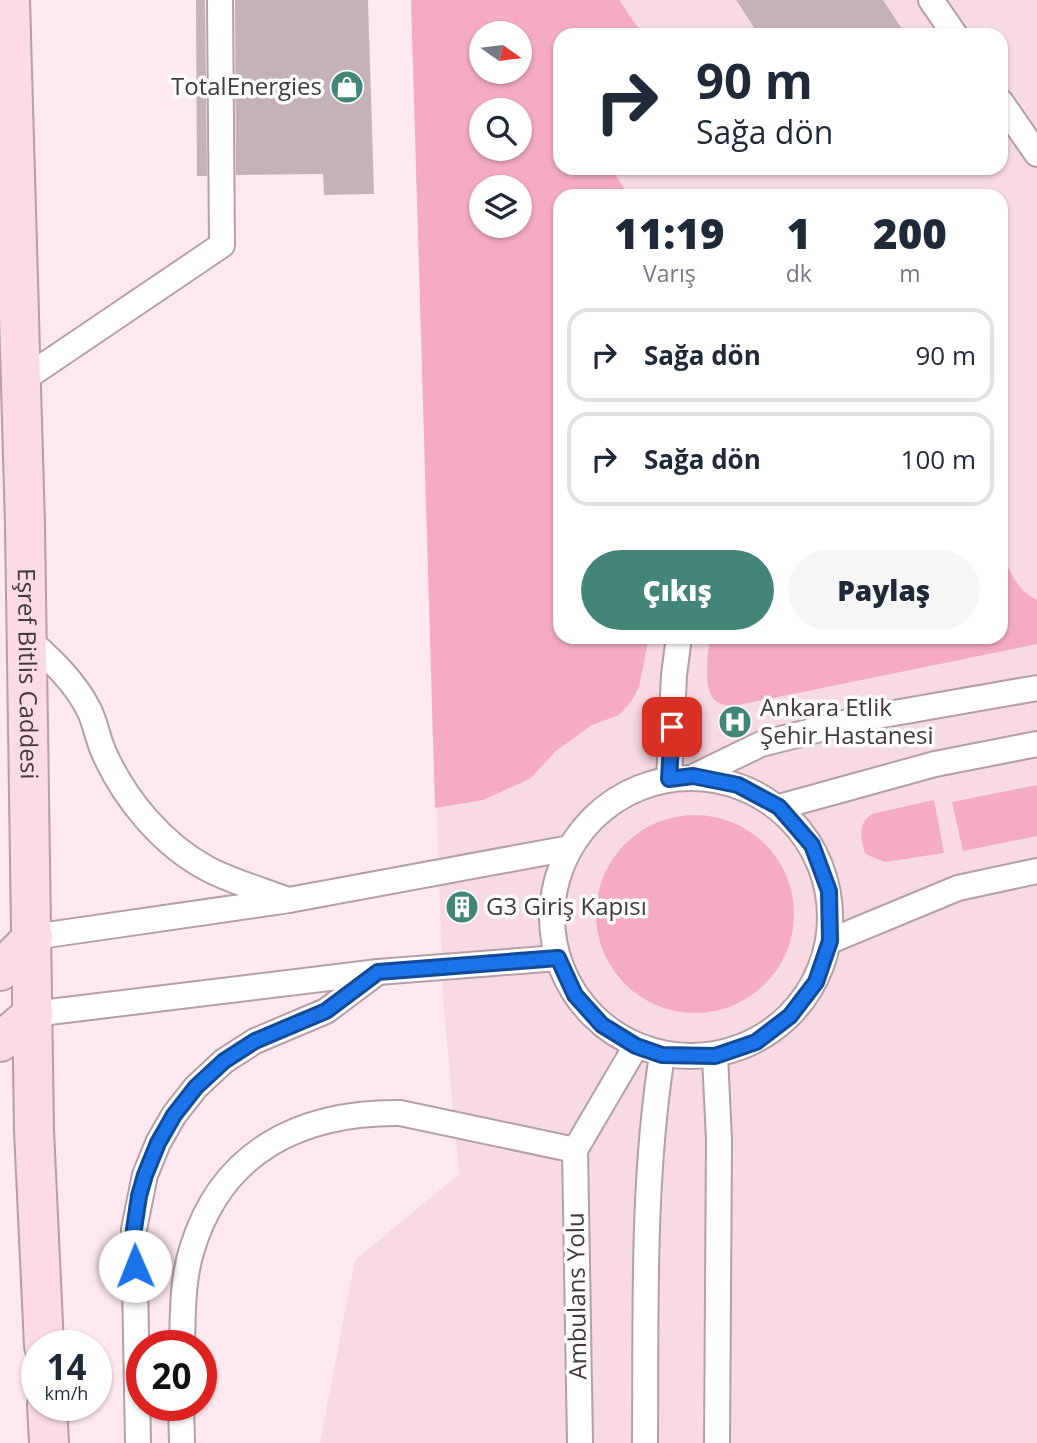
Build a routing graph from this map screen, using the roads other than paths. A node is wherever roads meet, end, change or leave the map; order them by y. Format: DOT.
graph roads {
  1 [pos="10,0"];
  2 [pos="220,0"];
  3 [pos="931,0"];
  4 [pos="950,28"];
  5 [pos="1008,112"];
  6 [pos="1037,154"];
  7 [pos="20,382"];
  8 [pos="26,637"];
  9 [pos="678,644"];
  10 [pos="1037,688"];
  11 [pos="1037,744"];
  12 [pos="681,778"];
  13 [pos="779,807"];
  14 [pos="569,848"];
  15 [pos="1037,871"];
  16 [pos="289,900"];
  17 [pos="33,937"];
  18 [pos="830,941"];
  19 [pos="558,958"];
  20 [pos="0,971"];
  21 [pos="378,972"];
  22 [pos="33,1014"];
  23 [pos="0,1042"];
  24 [pos="636,1046"];
  25 [pos="662,1055"];
  26 [pos="715,1056"];
  27 [pos="575,1150"];
  28 [pos="43,1330"];
  29 [pos="183,1330"];
  30 [pos="47,1421"];
  31 [pos="181,1421"];
  32 [pos="48,1443"];
  33 [pos="138,1443"];
  34 [pos="181,1443"];
  35 [pos="580,1443"];
  36 [pos="645,1443"];
  37 [pos="717,1443"];
  1 -- 7 [label="main road, Eşref Bitlis Caddesi"];
  2 -- 7 [label="lane"];
  3 -- 4 [label="lane"];
  5 -- 6 [label="lane"];
  7 -- 8 [label="main road, Eşref Bitlis Caddesi"];
  8 -- 16 [label="lane"];
  8 -- 17 [label="main road, Eşref Bitlis Caddesi"];
  9 -- 12 [label="lane"];
  10 -- 12 [label="lane"];
  11 -- 13 [label="lane"];
  12 -- 13 [label="lane"];
  12 -- 14 [label="lane"];
  13 -- 18 [label="lane"];
  14 -- 16 [label="lane"];
  14 -- 19 [label="lane"];
  15 -- 18 [label="lane"];
  16 -- 17 [label="lane"];
  17 -- 20 [label="main road"];
  17 -- 22 [label="main road, Eşref Bitlis Caddesi"];
  18 -- 26 [label="lane"];
  19 -- 21 [label="lane"];
  19 -- 24 [label="lane"];
  21 -- 22 [label="lane"];
  21 -- 33 [label="lane"];
  22 -- 23 [label="main road"];
  22 -- 28 [label="main road, Eşref Bitlis Caddesi"];
  24 -- 25 [label="lane"];
  24 -- 27 [label="lane"];
  25 -- 26 [label="lane"];
  25 -- 36 [label="lane"];
  26 -- 37 [label="lane"];
  27 -- 29 [label="lane"];
  27 -- 35 [label="lane, Ambulans Yolu"];
  30 -- 32 [label="main road"];
  31 -- 34 [label="lane"];
}
